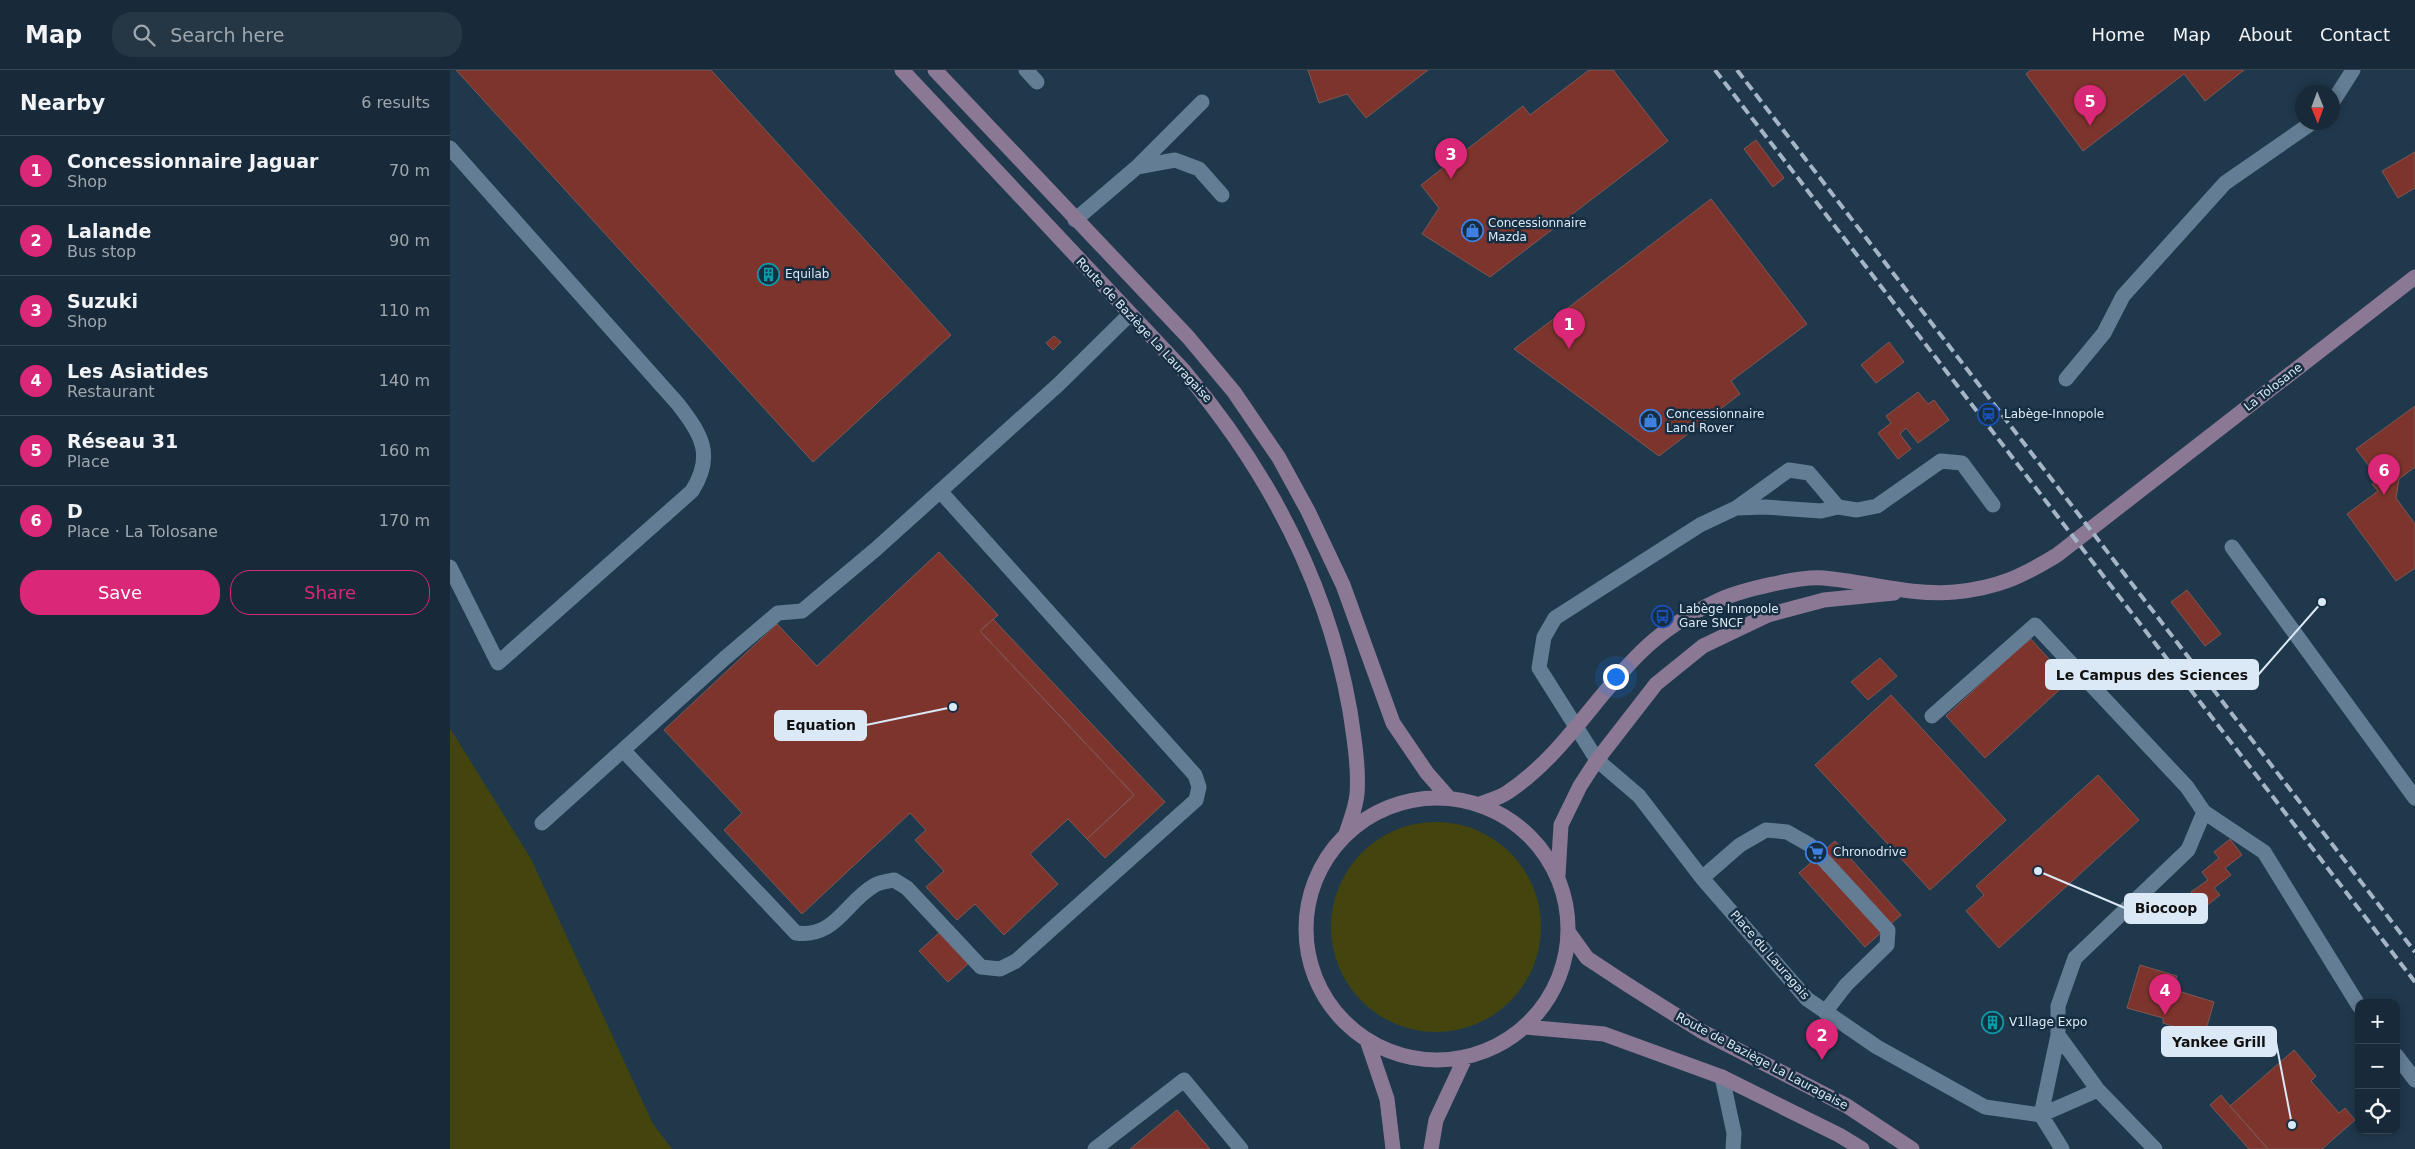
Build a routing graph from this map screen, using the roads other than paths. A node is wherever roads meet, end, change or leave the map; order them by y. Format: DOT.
graph roads {
  1 [pos="902,70"];
  2 [pos="936,70"];
  3 [pos="1026,70"];
  4 [pos="2353,70"];
  5 [pos="1037,82"];
  6 [pos="2340,90"];
  7 [pos="1202,102"];
  8 [pos="2302,130"];
  9 [pos="450,148"];
  10 [pos="1137,167"];
  11 [pos="1222,195"];
  12 [pos="1075,220"];
  13 [pos="2415,277"];
  14 [pos="1130,314"];
  15 [pos="2066,379"];
  16 [pos="940,491"];
  17 [pos="1993,505"];
  18 [pos="1838,507"];
  19 [pos="1736,508"];
  20 [pos="2232,547"];
  21 [pos="450,568"];
  22 [pos="1920,591"];
  23 [pos="1932,716"];
  24 [pos="1576,725"];
  25 [pos="623,750"];
  26 [pos="1597,760"];
  27 [pos="1449,798"];
  28 [pos="2415,798"];
  29 [pos="1480,804"];
  30 [pos="2204,812"];
  31 [pos="542,823"];
  32 [pos="1346,834"];
  33 [pos="1558,875"];
  34 [pos="1702,878"];
  35 [pos="1569,933"];
  36 [pos="2355,1000"];
  37 [pos="1825,1012"];
  38 [pos="1525,1027"];
  39 [pos="2058,1035"];
  40 [pos="1367,1040"];
  41 [pos="1464,1058"];
  42 [pos="2400,1060"];
  43 [pos="1722,1077"];
  44 [pos="2415,1080"];
  45 [pos="2098,1090"];
  46 [pos="2041,1115"];
  47 [pos="1095,1149"];
  48 [pos="1241,1149"];
  49 [pos="1393,1149"];
  50 [pos="1431,1149"];
  51 [pos="1734,1149"];
  52 [pos="1862,1149"];
  53 [pos="1912,1149"];
  54 [pos="2062,1149"];
  55 [pos="2155,1149"];
  1 -- 14 [label="main road, Route de Baziège La Lauragaise"];
  2 -- 12 [label="main road, Route de Baziège La Lauragaise"];
  3 -- 5 [label="street"];
  4 -- 6 [label="street"];
  7 -- 10 [label="street"];
  8 -- 15 [label="street"];
  9 -- 21 [label="street"];
  10 -- 11 [label="street"];
  10 -- 12 [label="street"];
  12 -- 27 [label="main road, Route de Baziège La Lauragaise"];
  13 -- 22 [label="main road, La Tolosane"];
  14 -- 16 [label="street"];
  14 -- 32 [label="main road, Route de Baziège La Lauragaise"];
  16 -- 25 [label="street"];
  16 -- 25 [label="street"];
  17 -- 18 [label="street"];
  18 -- 19 [label="street"];
  18 -- 19 [label="street"];
  19 -- 24 [label="street, Place du Lauragais"];
  20 -- 28 [label="street"];
  22 -- 24 [label="main road"];
  22 -- 26 [label="main road"];
  23 -- 30 [label="street"];
  24 -- 26 [label="street, Place du Lauragais"];
  24 -- 29 [label="main road"];
  25 -- 31 [label="street"];
  26 -- 33 [label="main road"];
  26 -- 34 [label="street, Place du Lauragais"];
  27 -- 29 [label="main road"];
  27 -- 32 [label="main road"];
  29 -- 33 [label="main road"];
  30 -- 36 [label="street"];
  30 -- 39 [label="street"];
  32 -- 40 [label="main road"];
  33 -- 35 [label="main road"];
  34 -- 37 [label="street, Place du Lauragais"];
  34 -- 37 [label="street"];
  35 -- 38 [label="main road"];
  35 -- 53 [label="main road, Route de Baziège La Lauragaise"];
  37 -- 46 [label="street, Place du Lauragais"];
  38 -- 41 [label="main road"];
  38 -- 43 [label="main road"];
  39 -- 45 [label="street"];
  39 -- 46 [label="street"];
  40 -- 41 [label="main road"];
  40 -- 49 [label="main road"];
  41 -- 50 [label="main road"];
  42 -- 44 [label="street"];
  43 -- 51 [label="street"];
  43 -- 52 [label="main road"];
  45 -- 46 [label="street"];
  45 -- 55 [label="street"];
  46 -- 54 [label="street"];
  47 -- 48 [label="street"];
}
